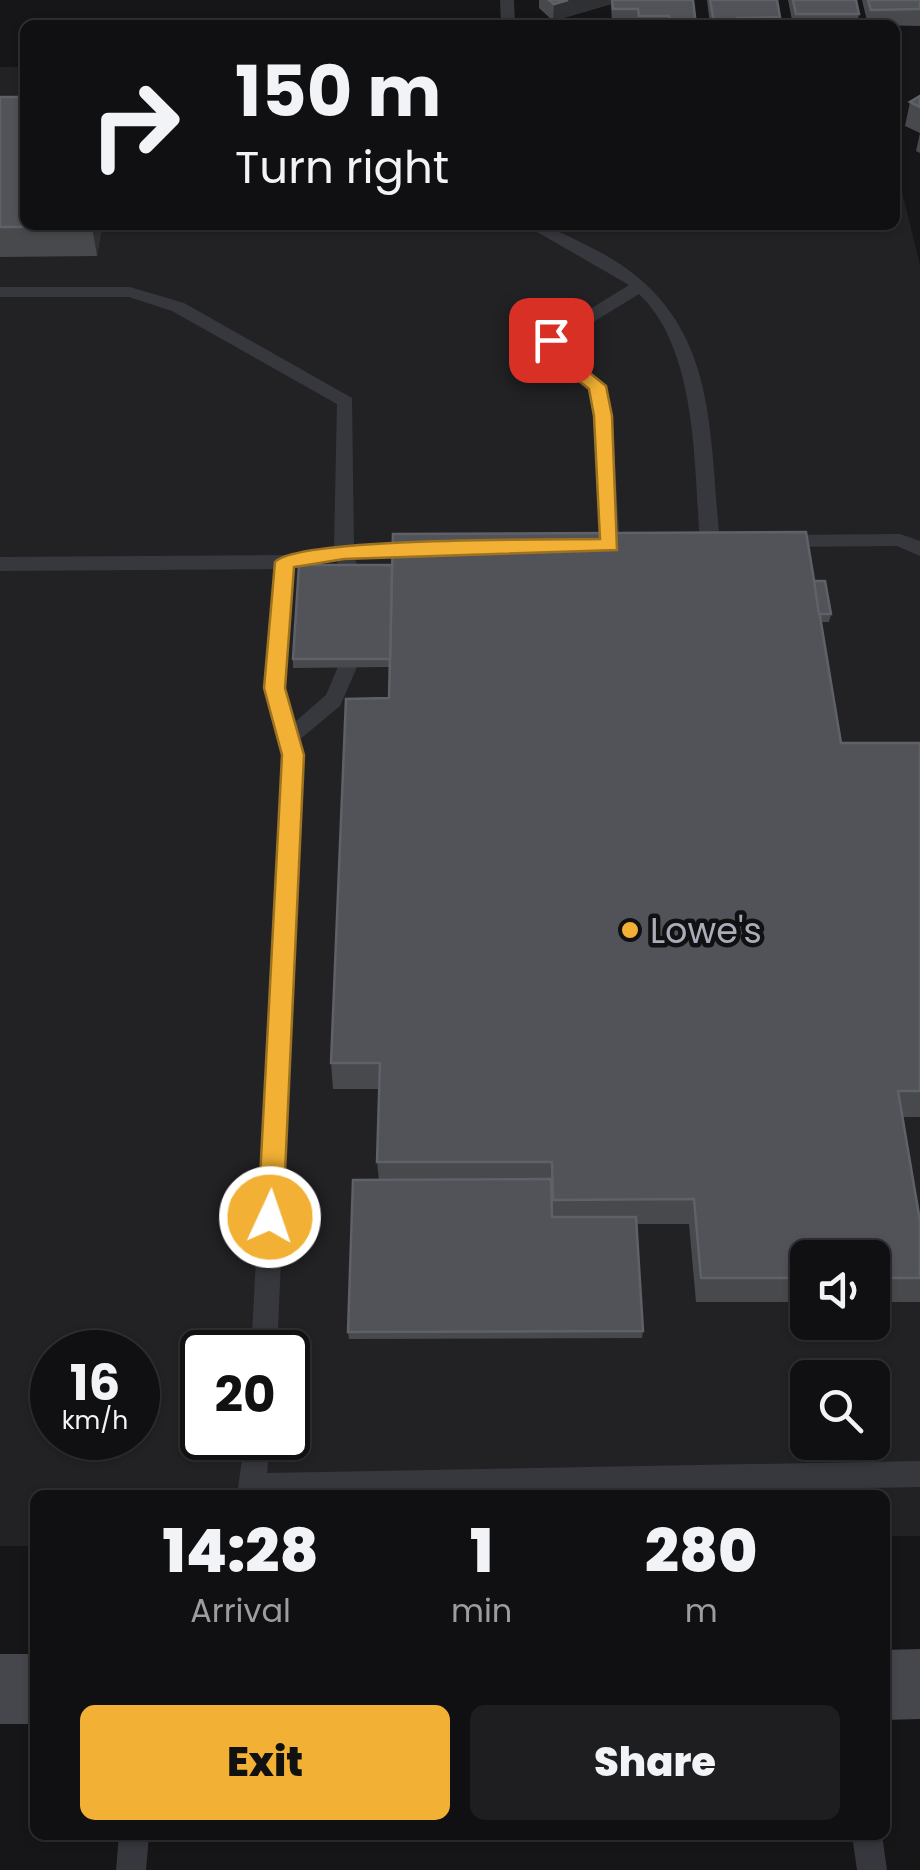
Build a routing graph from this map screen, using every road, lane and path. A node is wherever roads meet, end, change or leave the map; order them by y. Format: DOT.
graph roads {
  1 [pos="541,230"];
  2 [pos="638,287"];
  3 [pos="0,292"];
  4 [pos="765,542"];
  5 [pos="711,543"];
  6 [pos="609,546"];
  7 [pos="920,549"];
  8 [pos="439,550"];
  9 [pos="344,552"];
  10 [pos="285,562"];
  11 [pos="0,564"];
  12 [pos="350,574"];
  13 [pos="348,668"];
  14 [pos="288,737"];
  15 [pos="265,1330"];
  16 [pos="256,1460"];
  17 [pos="920,1474"];
  18 [pos="252,1490"];
  19 [pos="291,1490"];
  20 [pos="890,1684"];
  21 [pos="920,1684"];
  22 [pos="0,1689"];
  23 [pos="30,1689"];
  24 [pos="134,1840"];
  25 [pos="868,1840"];
  26 [pos="131,1870"];
  27 [pos="872,1870"];
  1 -- 2 [label="lane"];
  2 -- 5 [label="lane"];
  2 -- 6 [label="lane"];
  3 -- 9 [label="lane"];
  4 -- 7 [label="lane"];
  8 -- 9 [label="lane"];
  9 -- 10 [label="lane"];
  9 -- 12 [label="lane"];
  10 -- 11 [label="lane"];
  10 -- 14 [label="lane"];
  13 -- 14 [label="lane"];
  14 -- 15 [label="lane"];
  16 -- 18 [label="lane"];
  17 -- 19 [label="lane"];
  20 -- 21 [label="main road"];
  22 -- 23 [label="main road"];
  24 -- 26 [label="lane"];
  25 -- 27 [label="lane"];
}
